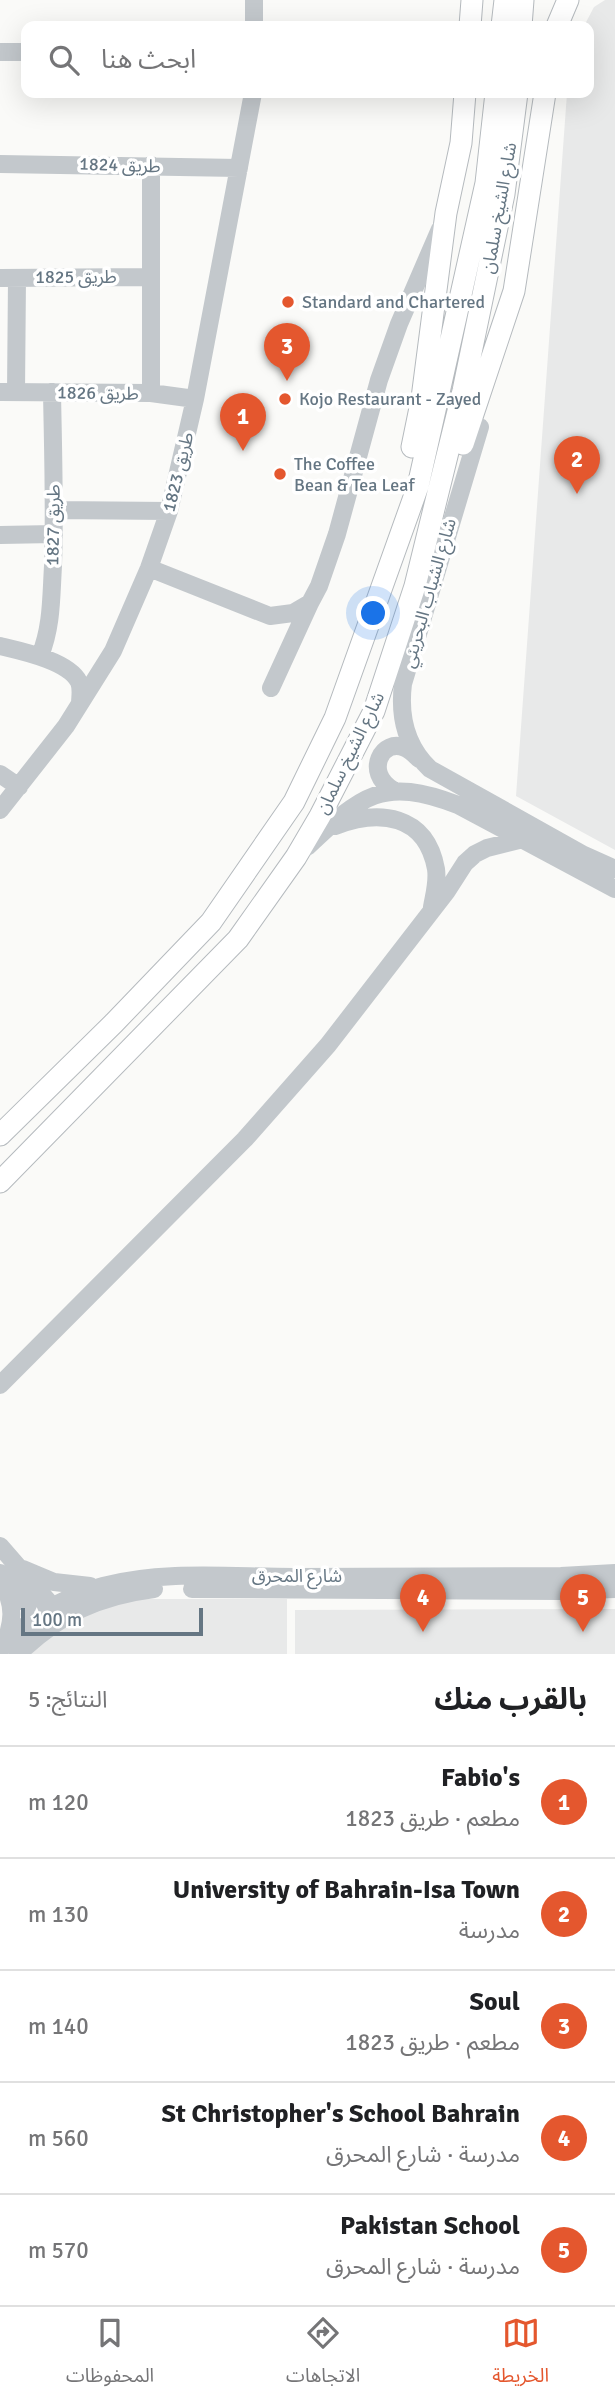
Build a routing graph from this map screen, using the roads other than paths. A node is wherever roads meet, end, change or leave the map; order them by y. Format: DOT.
graph roads {
  1 [pos="254,0"];
  2 [pos="472,0"];
  3 [pos="505,0"];
  4 [pos="523,0"];
  5 [pos="568,0"];
  6 [pos="254,21"];
  7 [pos="470,21"];
  8 [pos="503,21"];
  9 [pos="521,21"];
  10 [pos="559,21"];
  11 [pos="0,52"];
  12 [pos="21,52"];
  13 [pos="252,98"];
  14 [pos="466,98"];
  15 [pos="495,98"];
  16 [pos="516,98"];
  17 [pos="544,98"];
  18 [pos="0,164"];
  19 [pos="152,165"];
  20 [pos="239,168"];
  21 [pos="446,213"];
  22 [pos="152,277"];
  23 [pos="9,278"];
  24 [pos="514,291"];
  25 [pos="8,392"];
  26 [pos="52,392"];
  27 [pos="151,393"];
  28 [pos="195,399"];
  29 [pos="54,510"];
  30 [pos="169,511"];
  31 [pos="54,534"];
  32 [pos="429,534"];
  33 [pos="0,535"];
  34 [pos="149,568"];
  35 [pos="378,595"];
  36 [pos="310,603"];
  37 [pos="0,646"];
  38 [pos="40,656"];
  39 [pos="102,668"];
  40 [pos="66,669"];
  41 [pos="271,688"];
  42 [pos="80,704"];
  43 [pos="420,760"];
  44 [pos="0,774"];
  45 [pos="19,787"];
  46 [pos="393,790"];
  47 [pos="0,810"];
  48 [pos="325,830"];
  49 [pos="523,839"];
  50 [pos="296,857"];
  51 [pos="615,869"];
  52 [pos="615,889"];
  53 [pos="432,910"];
  54 [pos="68,1068"];
  55 [pos="0,1124"];
  56 [pos="0,1135"];
  57 [pos="0,1182"];
  58 [pos="0,1385"];
  59 [pos="0,1546"];
  60 [pos="21,1568"];
  61 [pos="615,1573"];
  62 [pos="0,1576"];
  63 [pos="101,1586"];
  64 [pos="615,1589"];
  65 [pos="52,1617"];
  66 [pos="7,1651"];
  1 -- 6 [label="street"];
  2 -- 7 [label="main road"];
  3 -- 8 [label="main road"];
  4 -- 9 [label="main road"];
  5 -- 10 [label="main road"];
  11 -- 12 [label="street"];
  13 -- 20 [label="street, طريق 1823"];
  14 -- 21 [label="main road"];
  15 -- 35 [label="main road, شارع الشيخ سلمان"];
  16 -- 32 [label="main road, شارع الشيخ سلمان"];
  17 -- 24 [label="main road"];
  18 -- 19 [label="street, طريق 1824"];
  19 -- 20 [label="street, طريق 1824"];
  19 -- 22 [label="street"];
  20 -- 28 [label="street, طريق 1823"];
  21 -- 35 [label="main road"];
  21 -- 36 [label="street"];
  22 -- 23 [label="street, طريق 1825"];
  22 -- 27 [label="street"];
  23 -- 25 [label="street"];
  24 -- 32 [label="main road"];
  24 -- 43 [label="street, شارع الشباب البحريني"];
  25 -- 26 [label="street, طريق 1826"];
  26 -- 27 [label="street, طريق 1826"];
  26 -- 29 [label="street, طريق 1827"];
  27 -- 28 [label="street, طريق 1826"];
  28 -- 30 [label="street, طريق 1823"];
  29 -- 30 [label="street"];
  29 -- 31 [label="street, طريق 1827"];
  30 -- 34 [label="street, طريق 1823"];
  31 -- 33 [label="street"];
  31 -- 38 [label="street, طريق 1827"];
  32 -- 50 [label="main road, شارع الشيخ سلمان"];
  34 -- 36 [label="street"];
  34 -- 39 [label="street, طريق 1823"];
  35 -- 54 [label="main road, شارع الشيخ سلمان"];
  36 -- 41 [label="street"];
  37 -- 38 [label="street"];
  38 -- 40 [label="street"];
  39 -- 40 [label="street"];
  39 -- 42 [label="street, طريق 1823"];
  40 -- 42 [label="street"];
  42 -- 45 [label="street, طريق 1823"];
  43 -- 46 [label="street"];
  43 -- 51 [label="street"];
  44 -- 45 [label="street"];
  45 -- 47 [label="street, طريق 1823"];
  46 -- 48 [label="street"];
  46 -- 49 [label="street"];
  48 -- 50 [label="street"];
  48 -- 53 [label="street"];
  49 -- 52 [label="street"];
  49 -- 53 [label="street"];
  50 -- 57 [label="main road, شارع الشيخ سلمان"];
  53 -- 58 [label="street"];
  54 -- 55 [label="main road"];
  54 -- 56 [label="main road, شارع الشيخ سلمان"];
  59 -- 60 [label="street"];
  60 -- 63 [label="street"];
  60 -- 65 [label="street"];
  61 -- 63 [label="street, شارع المحرق"];
  62 -- 65 [label="street"];
  62 -- 66 [label="street"];
  63 -- 65 [label="street, شارع المحرق"];
  64 -- 65 [label="street, شارع المحرق"];
  65 -- 66 [label="street, شارع المحرق"];
}
